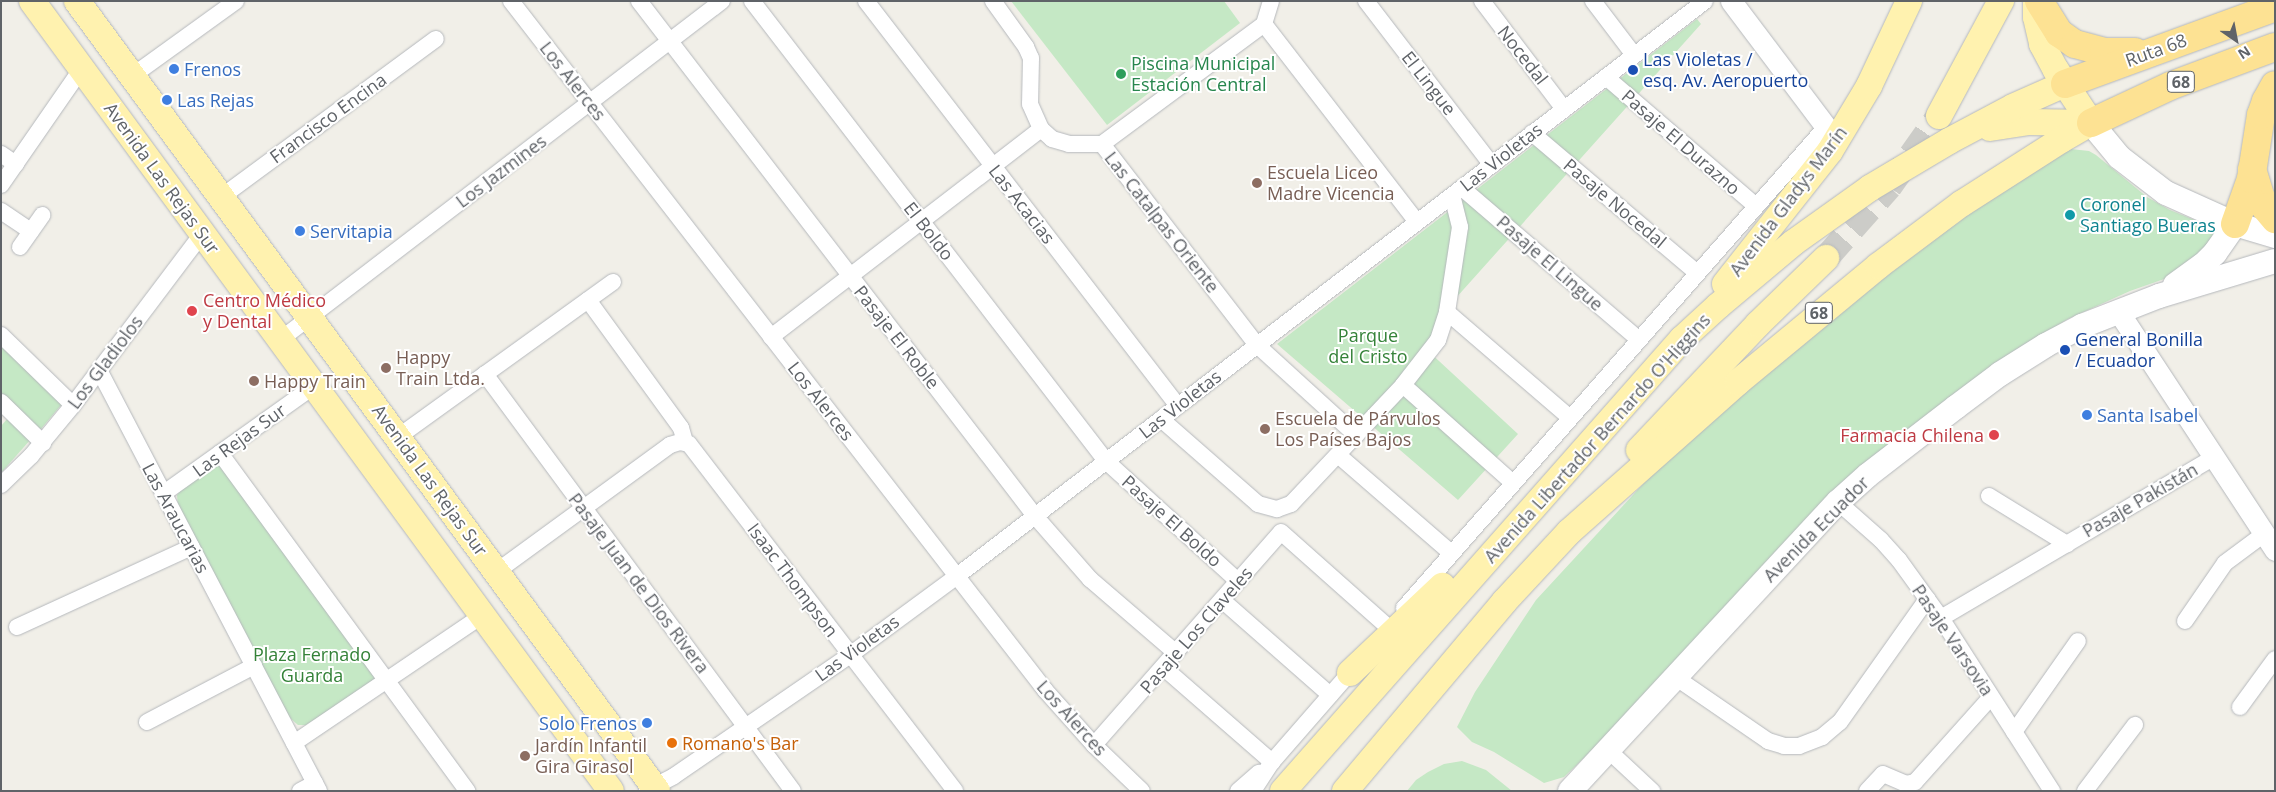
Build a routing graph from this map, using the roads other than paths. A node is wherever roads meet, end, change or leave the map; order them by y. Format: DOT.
graph roads {
  1 [pos="32,1"];
  2 [pos="77,1"];
  3 [pos="236,1"];
  4 [pos="511,1"];
  5 [pos="639,1"];
  6 [pos="722,1"];
  7 [pos="752,1"];
  8 [pos="866,1"];
  9 [pos="993,1"];
  10 [pos="1270,1"];
  11 [pos="1366,1"];
  12 [pos="1482,1"];
  13 [pos="1593,1"];
  14 [pos="1704,1"];
  15 [pos="1731,1"];
  16 [pos="1909,1"];
  17 [pos="2001,1"];
  18 [pos="2038,1"];
  19 [pos="2275,7"];
  20 [pos="1264,24"];
  21 [pos="436,39"];
  22 [pos="670,42"];
  23 [pos="1889,46"];
  24 [pos="2275,47"];
  25 [pos="2152,51"];
  26 [pos="1634,55"];
  27 [pos="82,68"];
  28 [pos="132,76"];
  29 [pos="1606,77"];
  30 [pos="2065,84"];
  31 [pos="2275,85"];
  32 [pos="590,104"];
  33 [pos="1564,109"];
  34 [pos="1939,116"];
  35 [pos="2091,124"];
  36 [pos="1826,127"];
  37 [pos="1041,129"];
  38 [pos="1532,134"];
  39 [pos="1949,141"];
  40 [pos="1102,144"];
  41 [pos="1,154"];
  42 [pos="16,164"];
  43 [pos="1492,165"];
  44 [pos="992,166"];
  45 [pos="1,185"];
  46 [pos="1457,192"];
  47 [pos="220,198"];
  48 [pos="1756,206"];
  49 [pos="1,210"];
  50 [pos="42,215"];
  51 [pos="921,221"];
  52 [pos="1416,222"];
  53 [pos="2263,228"];
  54 [pos="31,231"];
  55 [pos="202,234"];
  56 [pos="20,247"];
  57 [pos="1826,258"];
  58 [pos="2275,261"];
  59 [pos="1697,273"];
  60 [pos="850,275"];
  61 [pos="613,282"];
  62 [pos="2159,296"];
  63 [pos="588,300"];
  64 [pos="2118,311"];
  65 [pos="1447,312"];
  66 [pos="310,316"];
  67 [pos="1,335"];
  68 [pos="771,337"];
  69 [pos="1638,339"];
  70 [pos="1682,339"];
  71 [pos="280,340"];
  72 [pos="1257,345"];
  73 [pos="99,370"];
  74 [pos="485,374"];
  75 [pos="1403,385"];
  76 [pos="314,386"];
  77 [pos="1,402"];
  78 [pos="73,405"];
  79 [pos="1178,406"];
  80 [pos="1569,418"];
  81 [pos="1161,419"];
  82 [pos="1356,436"];
  83 [pos="398,437"];
  84 [pos="43,442"];
  85 [pos="685,442"];
  86 [pos="220,453"];
  87 [pos="1338,455"];
  88 [pos="2214,457"];
  89 [pos="1106,461"];
  90 [pos="1512,482"];
  91 [pos="1553,484"];
  92 [pos="1,485"];
  93 [pos="164,494"];
  94 [pos="1989,496"];
  95 [pos="1838,502"];
  96 [pos="582,507"];
  97 [pos="1277,509"];
  98 [pos="1035,516"];
  99 [pos="1281,532"];
  100 [pos="1569,532"];
  101 [pos="2269,542"];
  102 [pos="2067,544"];
  103 [pos="192,548"];
  104 [pos="1450,552"];
  105 [pos="496,572"];
  106 [pos="957,576"];
  107 [pos="1238,581"];
  108 [pos="1927,599"];
  109 [pos="1222,600"];
  110 [pos="483,615"];
  111 [pos="1941,618"];
  112 [pos="2185,621"];
  113 [pos="1388,626"];
  114 [pos="17,628"];
  115 [pos="2078,641"];
  116 [pos="1176,653"];
  117 [pos="850,655"];
  118 [pos="2275,659"];
  119 [pos="254,666"];
  120 [pos="1163,667"];
  121 [pos="1350,673"];
  122 [pos="1675,677"];
  123 [pos="386,682"];
  124 [pos="1330,695"];
  125 [pos="1991,697"];
  126 [pos="2240,707"];
  127 [pos="148,722"];
  128 [pos="2135,724"];
  129 [pos="746,726"];
  130 [pos="2014,732"];
  131 [pos="294,744"];
  132 [pos="1094,745"];
  133 [pos="1607,750"];
  134 [pos="1272,762"];
  135 [pos="317,787"];
  136 [pos="652,789"];
  137 [pos="2046,789"];
  138 [pos="953,790"];
  139 [pos="300,791"];
  140 [pos="467,791"];
  141 [pos="611,791"];
  142 [pos="793,791"];
  143 [pos="1142,791"];
  144 [pos="1238,791"];
  145 [pos="1253,791"];
  146 [pos="1283,791"];
  147 [pos="1345,791"];
  148 [pos="1570,791"];
  149 [pos="1652,791"];
  150 [pos="1867,791"];
  151 [pos="2084,791"];
  1 -- 27 [label="main road, Avenida Las Rejas Sur"];
  2 -- 28 [label="main road, Avenida Las Rejas Sur"];
  3 -- 28 [label="street"];
  4 -- 32 [label="street, Los Alerces"];
  5 -- 22 [label="street, Pasaje El Roble"];
  6 -- 22 [label="street, Los Jazmines"];
  7 -- 51 [label="street, El Boldo"];
  8 -- 44 [label="street, Las Acacias"];
  9 -- 37 [label="street"];
  10 -- 20 [label="street"];
  11 -- 43 [label="street, El Lingue"];
  12 -- 33 [label="street, Nocedal"];
  13 -- 26 [label="street"];
  14 -- 26 [label="street, Las Violetas"];
  15 -- 36 [label="street"];
  16 -- 23 [label="main road, Avenida Gladys Marín"];
  17 -- 34 [label="main road"];
  18 -- 25 [label="highway"];
  18 -- 30 [label="main road"];
  19 -- 25 [label="highway, Ruta 68 / 68"];
  20 -- 40 [label="street"];
  20 -- 52 [label="street"];
  21 -- 47 [label="street, Francisco Encina"];
  22 -- 32 [label="street, Los Jazmines"];
  22 -- 60 [label="street, Pasaje El Roble"];
  23 -- 36 [label="main road"];
  23 -- 70 [label="main road, Avenida Gladys Marín"];
  24 -- 35 [label="highway, 68"];
  25 -- 30 [label="highway, Ruta 68 / 68"];
  26 -- 29 [label="street, Las Violetas"];
  27 -- 42 [label="street"];
  27 -- 55 [label="main road, Avenida Las Rejas Sur"];
  28 -- 47 [label="main road, Avenida Las Rejas Sur"];
  29 -- 33 [label="street, Las Violetas"];
  29 -- 48 [label="street, Pasaje El Durazno"];
  30 -- 35 [label="main road"];
  30 -- 39 [label="main road, Avenida Libertador Bernardo O'Higgins / 68"];
  31 -- 53 [label="highway"];
  32 -- 66 [label="street, Los Jazmines"];
  32 -- 68 [label="street, Los Alerces"];
  33 -- 38 [label="street, Las Violetas"];
  35 -- 39 [label="main road"];
  35 -- 53 [label="main road"];
  35 -- 100 [label="main road, 68"];
  36 -- 48 [label="street, Avenida Libertador Bernardo O'Higgins"];
  37 -- 40 [label="street, Las Catalpas Oriente"];
  37 -- 44 [label="street"];
  38 -- 43 [label="street, Las Violetas"];
  38 -- 59 [label="street, Pasaje Nocedal"];
  39 -- 70 [label="main road, Avenida Libertador Bernardo O'Higgins / 68"];
  40 -- 72 [label="street, Las Catalpas Oriente"];
  41 -- 42 [label="street"];
  42 -- 45 [label="street"];
  43 -- 46 [label="street, Las Violetas"];
  44 -- 51 [label="street"];
  44 -- 79 [label="street, Las Acacias"];
  46 -- 52 [label="street, Las Violetas"];
  46 -- 65 [label="street"];
  46 -- 69 [label="street, Pasaje El Lingue"];
  47 -- 66 [label="main road, Avenida Las Rejas Sur"];
  48 -- 59 [label="street, Avenida Libertador Bernardo O'Higgins"];
  49 -- 54 [label="street"];
  50 -- 54 [label="street"];
  51 -- 60 [label="street"];
  51 -- 89 [label="street, El Boldo"];
  52 -- 72 [label="street, Las Violetas"];
  53 -- 62 [label="main road, Avenida Ecuador"];
  54 -- 56 [label="street"];
  55 -- 71 [label="main road, Avenida Las Rejas Sur"];
  55 -- 73 [label="street, Los Gladiolos"];
  57 -- 100 [label="main road"];
  58 -- 62 [label="main road, Avenida Ecuador"];
  59 -- 69 [label="street, Avenida Libertador Bernardo O'Higgins"];
  60 -- 68 [label="street"];
  60 -- 98 [label="street, Pasaje El Roble"];
  61 -- 63 [label="street"];
  62 -- 64 [label="main road, Avenida Ecuador"];
  63 -- 74 [label="street"];
  63 -- 85 [label="street, Isaac Thompson"];
  64 -- 88 [label="street"];
  64 -- 95 [label="main road, Avenida Ecuador"];
  65 -- 75 [label="street"];
  65 -- 80 [label="street"];
  66 -- 71 [label="street, Los Jazmines"];
  66 -- 83 [label="main road, Avenida Las Rejas Sur"];
  67 -- 78 [label="street"];
  68 -- 106 [label="street, Los Alerces"];
  69 -- 80 [label="street, Avenida Libertador Bernardo O'Higgins"];
  70 -- 91 [label="main road, Avenida Libertador Bernardo O'Higgins"];
  71 -- 76 [label="main road, Avenida Las Rejas Sur"];
  72 -- 79 [label="street, Las Violetas"];
  72 -- 82 [label="street, Las Catalpas Oriente"];
  73 -- 78 [label="street, Los Gladiolos"];
  73 -- 93 [label="street, Las Araucarias"];
  74 -- 83 [label="street"];
  74 -- 96 [label="street, Pasaje Juan de Dios Rivera"];
  75 -- 82 [label="street"];
  75 -- 90 [label="street"];
  76 -- 86 [label="street, Las Rejas Sur"];
  76 -- 110 [label="main road, Avenida Las Rejas Sur"];
  77 -- 84 [label="street"];
  78 -- 84 [label="street, Los Gladiolos"];
  79 -- 81 [label="street, Las Violetas"];
  80 -- 90 [label="street, Avenida Libertador Bernardo O'Higgins"];
  81 -- 89 [label="street, Las Violetas"];
  81 -- 97 [label="street"];
  82 -- 87 [label="street"];
  83 -- 105 [label="main road, Avenida Las Rejas Sur"];
  84 -- 92 [label="street, Los Gladiolos"];
  85 -- 96 [label="street"];
  85 -- 117 [label="street, Isaac Thompson"];
  86 -- 93 [label="street, Las Rejas Sur"];
  86 -- 123 [label="street"];
  87 -- 97 [label="street"];
  87 -- 104 [label="street"];
  88 -- 101 [label="street"];
  88 -- 102 [label="street, Pasaje Pakistán"];
  89 -- 98 [label="street, Las Violetas"];
  89 -- 107 [label="street, Pasaje El Boldo"];
  90 -- 104 [label="street, Avenida Libertador Bernardo O'Higgins"];
  91 -- 121 [label="main road"];
  91 -- 146 [label="main road, Avenida Libertador Bernardo O'Higgins"];
  93 -- 103 [label="street, Las Araucarias"];
  94 -- 102 [label="street, Pasaje Pakistán"];
  95 -- 108 [label="street, Pasaje Varsovia"];
  95 -- 122 [label="main road, Avenida Ecuador"];
  96 -- 105 [label="street"];
  96 -- 129 [label="street, Pasaje Juan de Dios Rivera"];
  97 -- 99 [label="street"];
  98 -- 106 [label="street, Las Violetas"];
  98 -- 116 [label="street, Pasaje El Roble"];
  99 -- 107 [label="street, Pasaje Los Claveles"];
  99 -- 113 [label="street"];
  100 -- 147 [label="main road"];
  101 -- 112 [label="street"];
  102 -- 111 [label="street, Pasaje Pakistán"];
  103 -- 114 [label="street"];
  103 -- 119 [label="street, Las Araucarias"];
  104 -- 113 [label="street, Avenida Libertador Bernardo O'Higgins"];
  105 -- 136 [label="main road, Avenida Las Rejas Sur"];
  106 -- 117 [label="street, Las Violetas"];
  106 -- 132 [label="street, Los Alerces"];
  107 -- 109 [label="street, Pasaje Los Claveles"];
  108 -- 111 [label="street, Pasaje Varsovia"];
  108 -- 122 [label="street"];
  109 -- 116 [label="street, Pasaje Los Claveles"];
  109 -- 124 [label="street"];
  110 -- 123 [label="street"];
  110 -- 141 [label="main road, Avenida Las Rejas Sur"];
  111 -- 125 [label="street, Pasaje Varsovia"];
  113 -- 121 [label="street, Avenida Libertador Bernardo O'Higgins"];
  115 -- 130 [label="street"];
  116 -- 120 [label="street, Pasaje Los Claveles"];
  117 -- 129 [label="street, Las Violetas"];
  117 -- 138 [label="street, Isaac Thompson"];
  118 -- 126 [label="street"];
  119 -- 127 [label="street"];
  119 -- 131 [label="street, Las Araucarias"];
  120 -- 132 [label="street, Pasaje Los Claveles"];
  120 -- 134 [label="street"];
  121 -- 124 [label="street, Avenida Libertador Bernardo O'Higgins"];
  122 -- 133 [label="main road, Avenida Ecuador"];
  123 -- 131 [label="street"];
  123 -- 140 [label="street"];
  124 -- 134 [label="street, Avenida Libertador Bernardo O'Higgins"];
  125 -- 130 [label="street, Pasaje Varsovia"];
  125 -- 150 [label="street"];
  128 -- 151 [label="street"];
  129 -- 136 [label="street, Las Violetas"];
  129 -- 142 [label="street, Pasaje Juan de Dios Rivera"];
  130 -- 137 [label="street, Pasaje Varsovia"];
  131 -- 135 [label="street, Las Araucarias"];
  132 -- 143 [label="street, Los Alerces"];
  133 -- 148 [label="main road, Avenida Ecuador"];
  133 -- 149 [label="street"];
  134 -- 144 [label="street"];
  134 -- 145 [label="street, Avenida Libertador Bernardo O'Higgins"];
  135 -- 139 [label="street, Las Araucarias"];
}
